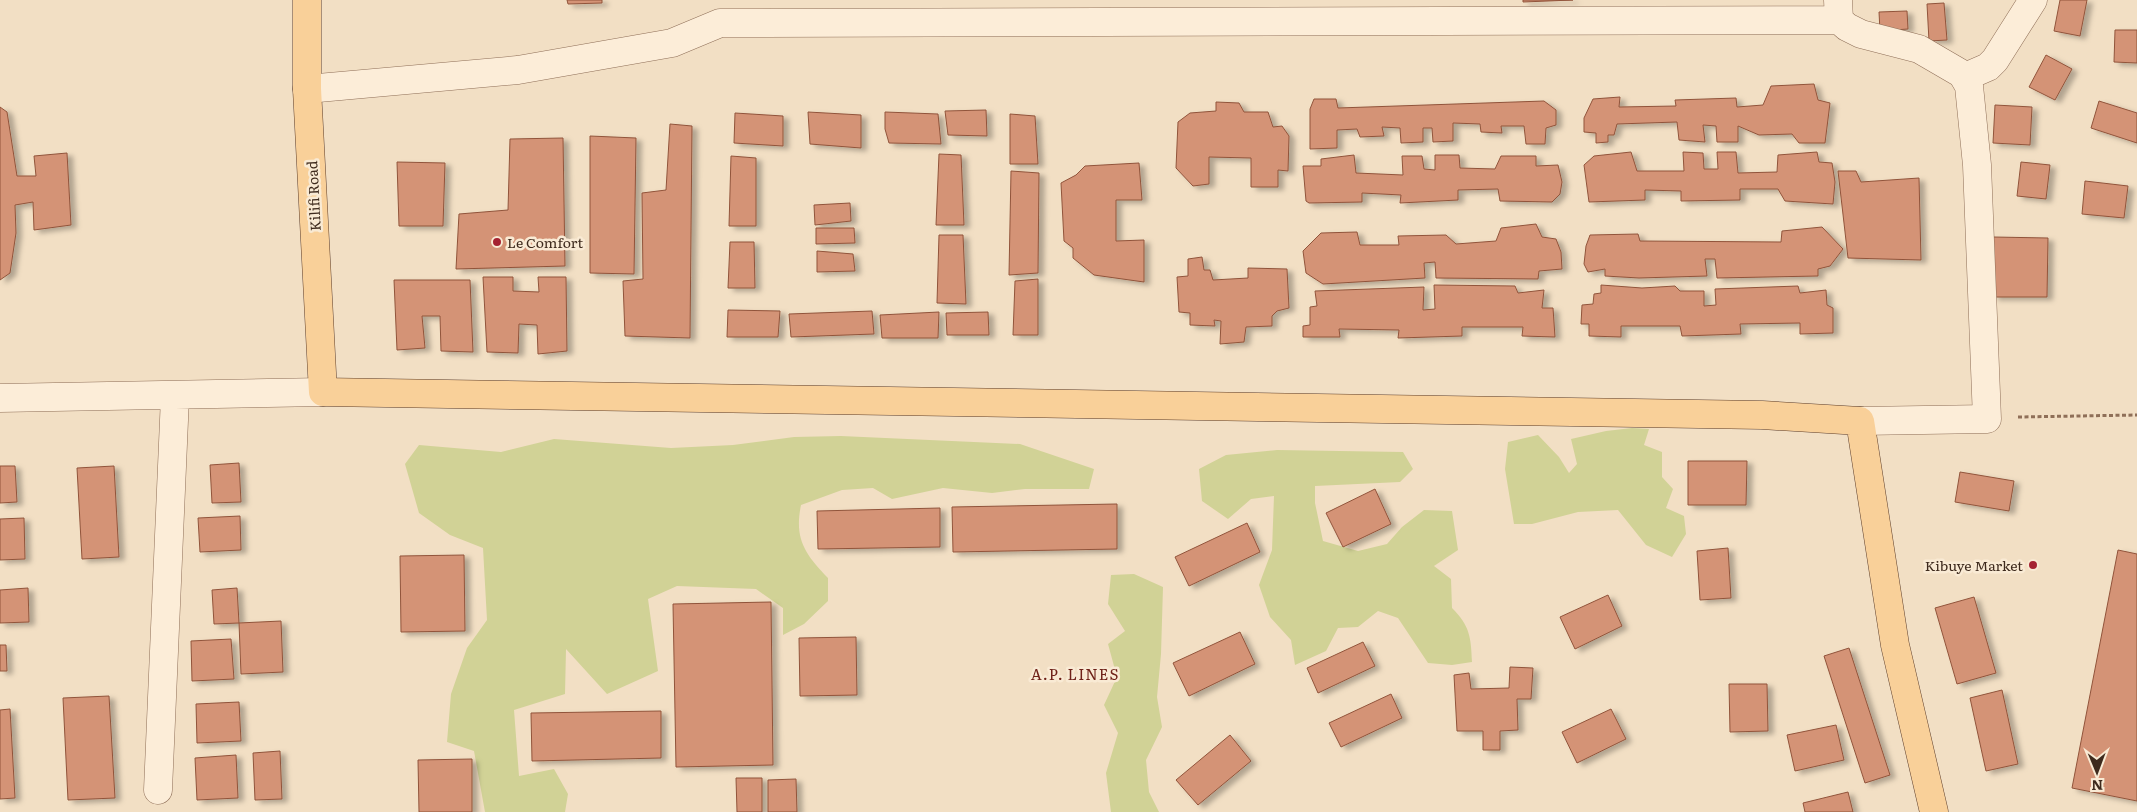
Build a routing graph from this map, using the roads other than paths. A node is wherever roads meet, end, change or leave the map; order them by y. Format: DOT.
graph roads {
  1 [pos="307,0"];
  2 [pos="2033,0"];
  3 [pos="1838,10"];
  4 [pos="720,11"];
  5 [pos="1965,77"];
  6 [pos="307,88"];
  7 [pos="323,392"];
  8 [pos="175,397"];
  9 [pos="0,398"];
  10 [pos="1860,421"];
  11 [pos="158,790"];
  12 [pos="1934,812"];
  1 -- 6 [label="main road, Kilifi Road"];
  2 -- 5 [label="street"];
  3 -- 4 [label="street"];
  3 -- 5 [label="street"];
  4 -- 6 [label="street"];
  5 -- 10 [label="street"];
  6 -- 7 [label="main road, Kilifi Road"];
  7 -- 8 [label="street"];
  7 -- 10 [label="main road"];
  8 -- 9 [label="street"];
  8 -- 11 [label="street"];
  10 -- 12 [label="main road"];
}
